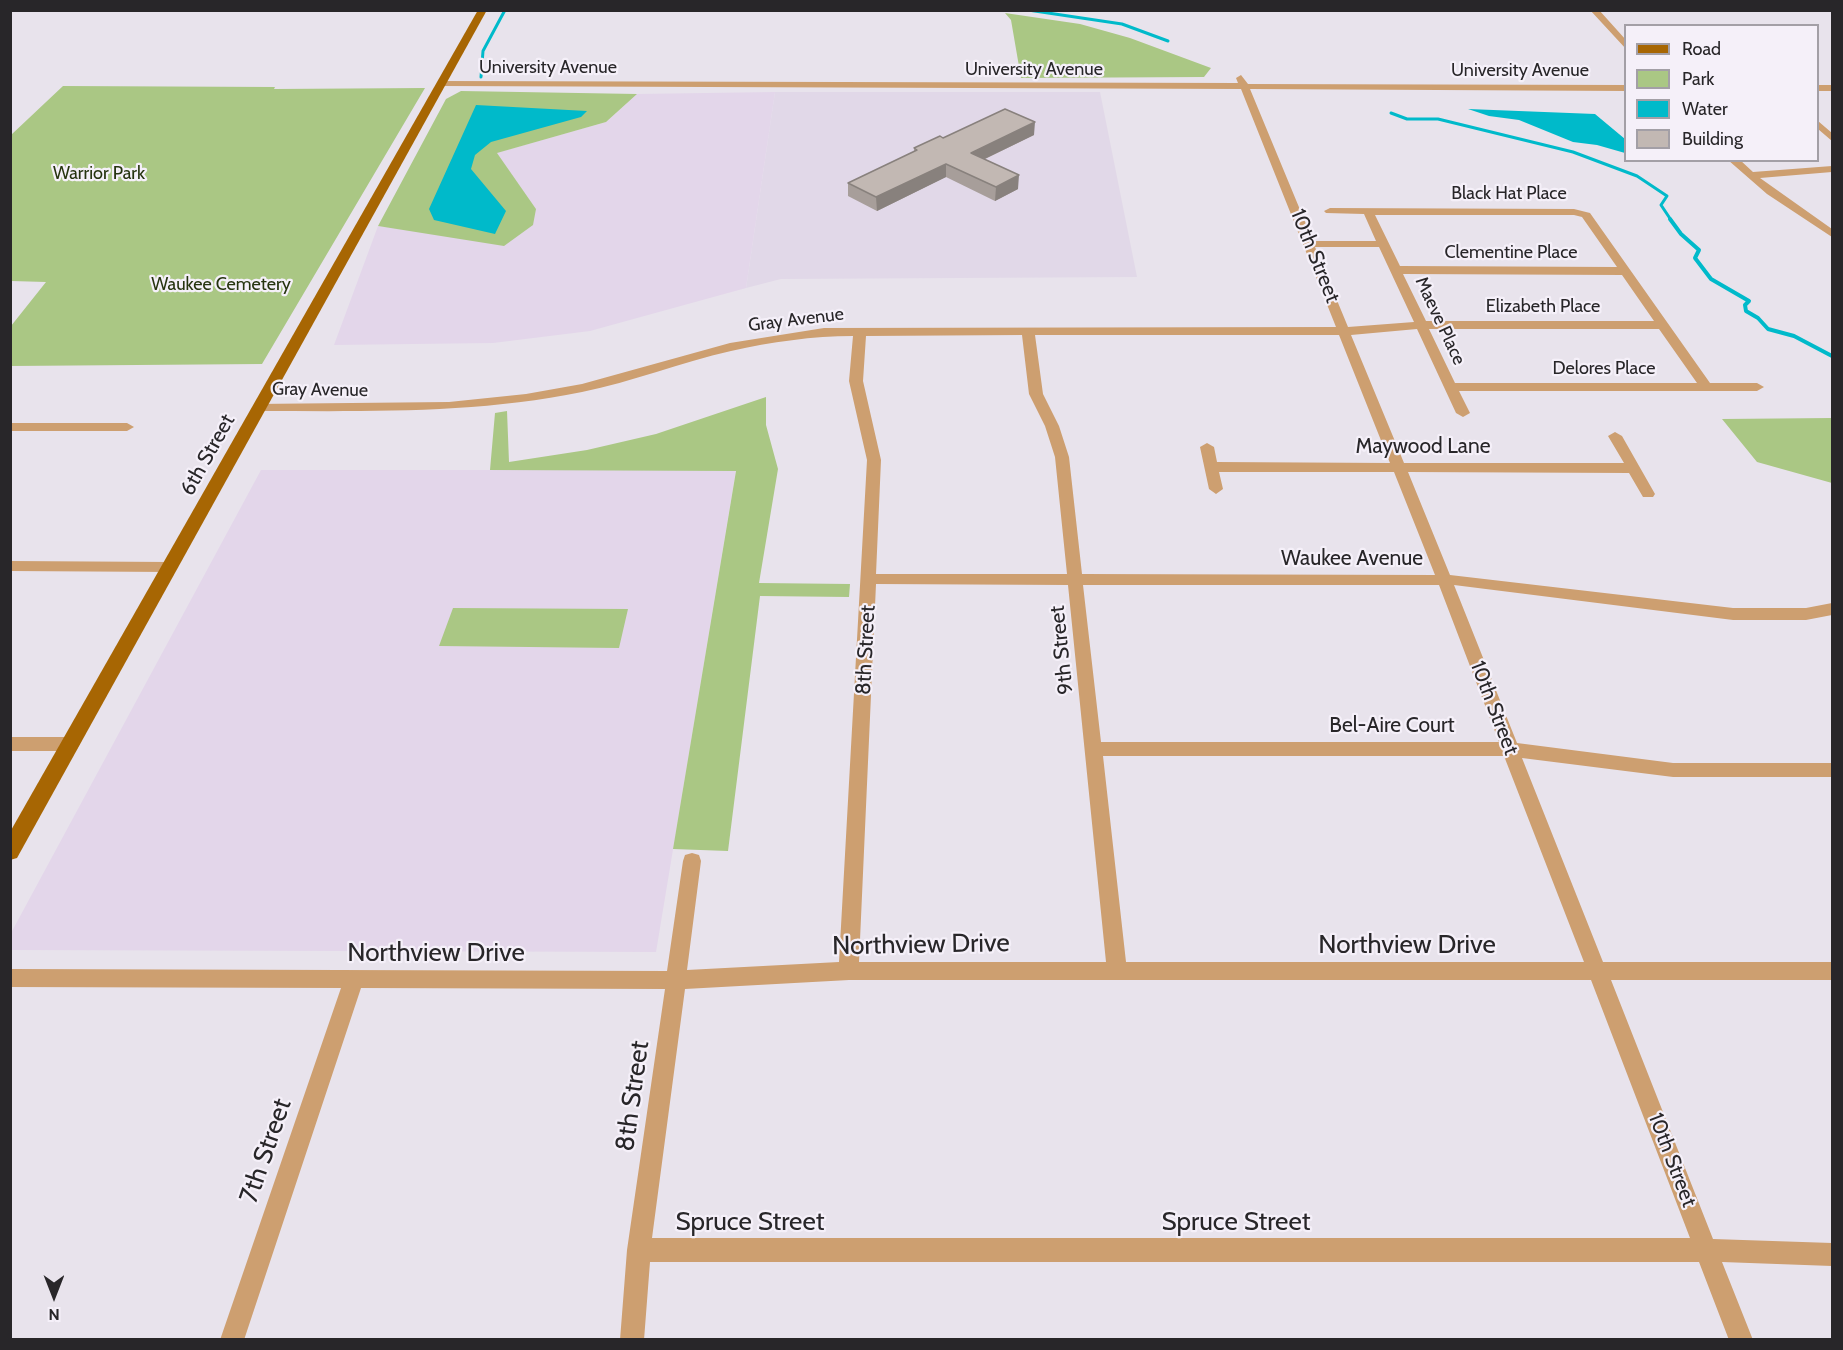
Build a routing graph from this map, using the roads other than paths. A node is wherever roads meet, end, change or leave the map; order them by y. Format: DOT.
graph roads {
  1 [pos="483,10"];
  2 [pos="1594,10"];
  3 [pos="1624,43"];
  4 [pos="444,82"];
  5 [pos="1243,82"];
  6 [pos="1624,88"];
  7 [pos="1819,125"];
  8 [pos="1833,138"];
  9 [pos="1735,162"];
  10 [pos="1833,169"];
  11 [pos="1751,175"];
  12 [pos="1330,211"];
  13 [pos="1368,212"];
  14 [pos="1833,234"];
  15 [pos="1310,244"];
  16 [pos="1383,244"];
  17 [pos="1396,270"];
  18 [pos="1625,271"];
  19 [pos="1422,325"];
  20 [pos="1663,326"];
  21 [pos="860,330"];
  22 [pos="1029,330"];
  23 [pos="1345,330"];
  24 [pos="1451,387"];
  25 [pos="1706,387"];
  26 [pos="1757,387"];
  27 [pos="259,407"];
  28 [pos="1463,413"];
  29 [pos="10,427"];
  30 [pos="127,427"];
  31 [pos="1615,436"];
  32 [pos="1207,447"];
  33 [pos="1212,467"];
  34 [pos="1399,468"];
  35 [pos="1633,468"];
  36 [pos="1215,489"];
  37 [pos="1648,494"];
  38 [pos="10,566"];
  39 [pos="170,567"];
  40 [pos="869,579"];
  41 [pos="1444,579"];
  42 [pos="1076,580"];
  43 [pos="1833,609"];
  44 [pos="10,744"];
  45 [pos="71,744"];
  46 [pos="1093,749"];
  47 [pos="1509,749"];
  48 [pos="1833,770"];
  49 [pos="10,852"];
  50 [pos="692,861"];
  51 [pos="849,971"];
  52 [pos="1117,971"];
  53 [pos="1833,971"];
  54 [pos="1598,972"];
  55 [pos="10,978"];
  56 [pos="354,980"];
  57 [pos="676,980"];
  58 [pos="639,1250"];
  59 [pos="1707,1250"];
  60 [pos="1833,1255"];
  61 [pos="232,1340"];
  62 [pos="632,1340"];
  63 [pos="1741,1340"];
  1 -- 4 [label="main road, 6th Street"];
  2 -- 3 [label="street"];
  4 -- 5 [label="street, University Avenue"];
  4 -- 27 [label="main road, 6th Street"];
  5 -- 6 [label="street, University Avenue"];
  5 -- 15 [label="street, 10th Street"];
  7 -- 8 [label="street"];
  9 -- 11 [label="street"];
  10 -- 11 [label="street"];
  11 -- 14 [label="street"];
  12 -- 13 [label="street, Black Hat Place"];
  13 -- 16 [label="street, Maeve Place"];
  13 -- 18 [label="street, Black Hat Place"];
  15 -- 16 [label="street"];
  15 -- 23 [label="street, 10th Street"];
  16 -- 17 [label="street, Maeve Place"];
  17 -- 18 [label="street, Clementine Place"];
  17 -- 19 [label="street, Maeve Place"];
  18 -- 20 [label="street, Black Hat Place"];
  19 -- 20 [label="street, Elizabeth Place"];
  19 -- 23 [label="street, Elizabeth Place"];
  19 -- 24 [label="street, Maeve Place"];
  20 -- 25 [label="street, Black Hat Place"];
  21 -- 22 [label="street, Gray Avenue"];
  21 -- 27 [label="street, Gray Avenue"];
  21 -- 40 [label="street, 8th Street"];
  22 -- 23 [label="street, Gray Avenue"];
  22 -- 42 [label="street, 9th Street"];
  23 -- 34 [label="street, 10th Street"];
  24 -- 25 [label="street, Delores Place"];
  24 -- 28 [label="street, Maeve Place"];
  25 -- 26 [label="street, Delores Place"];
  27 -- 39 [label="main road, 6th Street"];
  29 -- 30 [label="street"];
  31 -- 35 [label="street"];
  32 -- 33 [label="street"];
  33 -- 34 [label="street, Maywood Lane"];
  33 -- 36 [label="street"];
  34 -- 35 [label="street, Maywood Lane"];
  34 -- 41 [label="street, 10th Street"];
  35 -- 37 [label="street"];
  38 -- 39 [label="street"];
  39 -- 45 [label="main road, 6th Street"];
  40 -- 42 [label="street, Waukee Avenue"];
  40 -- 51 [label="street, 8th Street"];
  41 -- 42 [label="street, Waukee Avenue"];
  41 -- 43 [label="street, Waukee Avenue"];
  41 -- 47 [label="street, 10th Street"];
  42 -- 46 [label="street, 9th Street"];
  44 -- 45 [label="street"];
  45 -- 49 [label="main road, 6th Street"];
  46 -- 47 [label="street, Bel-Aire Court"];
  46 -- 52 [label="street, 9th Street"];
  47 -- 48 [label="street, Bel-Aire Court"];
  47 -- 54 [label="street, 10th Street"];
  50 -- 57 [label="street, 8th Street"];
  51 -- 52 [label="street, Northview Drive"];
  51 -- 57 [label="street, Northview Drive"];
  52 -- 54 [label="street, Northview Drive"];
  53 -- 54 [label="street, Northview Drive"];
  54 -- 59 [label="street, 10th Street"];
  55 -- 56 [label="street, Northview Drive"];
  56 -- 57 [label="street, Northview Drive"];
  56 -- 61 [label="street, 7th Street"];
  57 -- 58 [label="street, 8th Street"];
  58 -- 59 [label="street, Spruce Street"];
  58 -- 62 [label="street, 8th Street"];
  59 -- 60 [label="street, Spruce Street"];
  59 -- 63 [label="street, 10th Street"];
}
